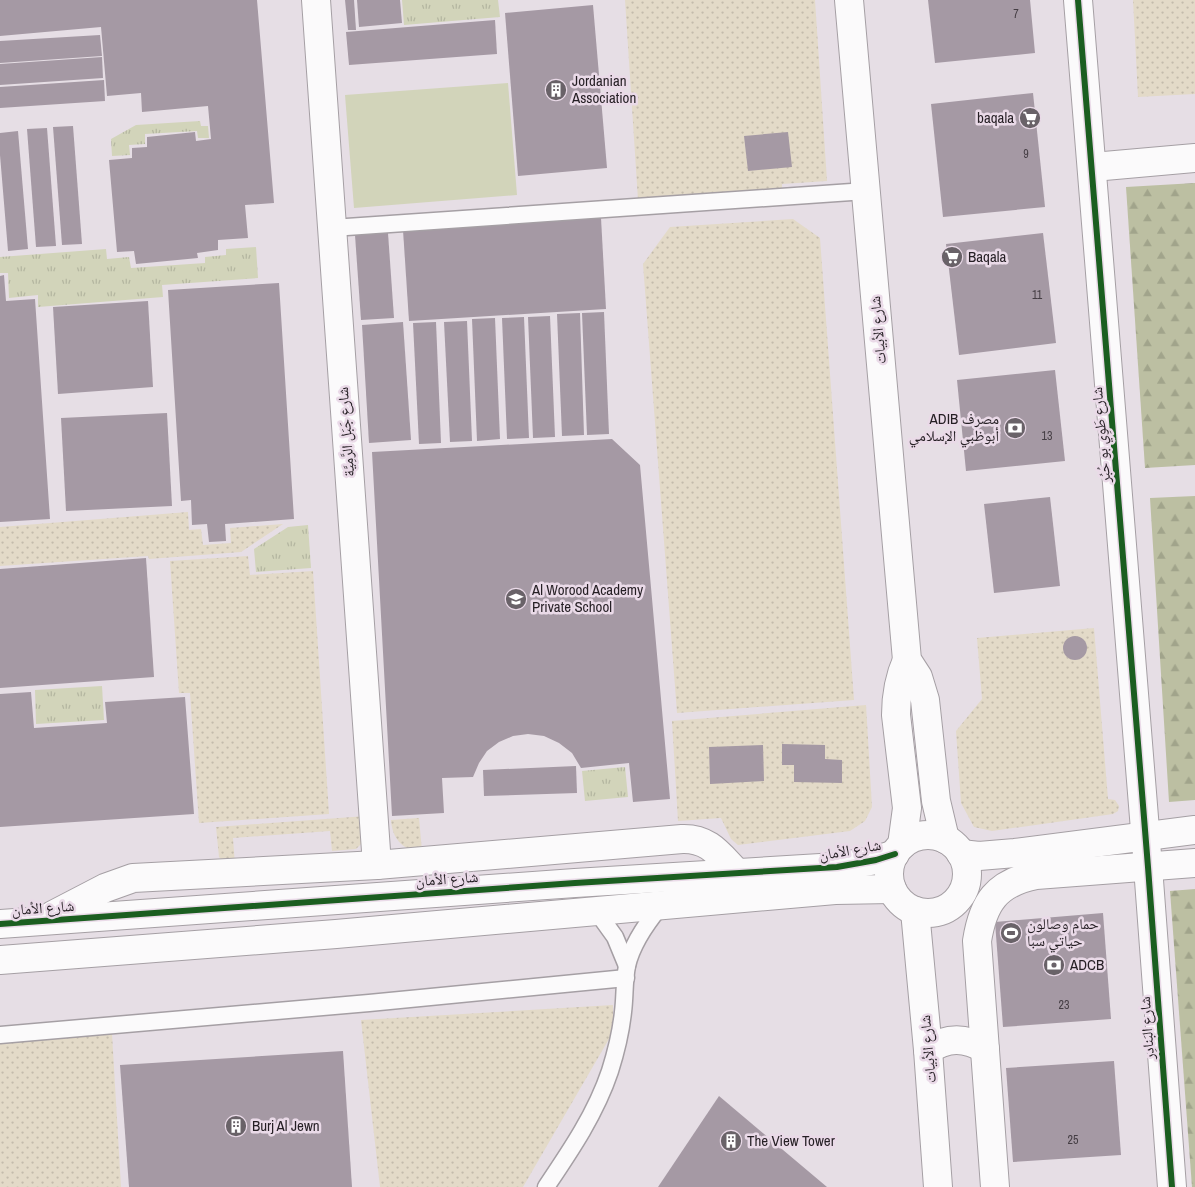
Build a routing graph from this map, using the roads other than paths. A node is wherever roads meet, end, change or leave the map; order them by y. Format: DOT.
graph roads {
  1 [pos="316,0"];
  2 [pos="849,0"];
  3 [pos="1078,0"];
  4 [pos="1195,158"];
  5 [pos="1092,167"];
  6 [pos="866,191"];
  7 [pos="332,228"];
  8 [pos="907,660"];
  9 [pos="1195,830"];
  10 [pos="1145,837"];
  11 [pos="953,846"];
  12 [pos="899,849"];
  13 [pos="1195,863"];
  14 [pos="377,865"];
  15 [pos="1148,867"];
  16 [pos="738,874"];
  17 [pos="575,883"];
  18 [pos="892,889"];
  19 [pos="660,907"];
  20 [pos="915,911"];
  21 [pos="587,913"];
  22 [pos="43,920"];
  23 [pos="0,924"];
  24 [pos="0,960"];
  25 [pos="626,972"];
  26 [pos="0,1035"];
  27 [pos="928,1050"];
  28 [pos="985,1055"];
  29 [pos="546,1187"];
  30 [pos="938,1187"];
  31 [pos="995,1187"];
  32 [pos="1172,1187"];
  1 -- 7 [label="street, شارع جَبَل الرَّمِيَّة"];
  2 -- 6 [label="street, شارع الأبيات"];
  3 -- 5 [label="street, شارع طَوِي بو حُبُر"];
  4 -- 5 [label="street"];
  5 -- 10 [label="street, شارع طَوِي بو حُبُر"];
  6 -- 7 [label="lane"];
  6 -- 8 [label="street, شارع الأبيات"];
  7 -- 14 [label="street, شارع جَبَل الرَّمِيَّة"];
  8 -- 11 [label="street, شارع الأبيات"];
  8 -- 12 [label="street, شارع الأبيات"];
  9 -- 10 [label="street"];
  10 -- 11 [label="street"];
  10 -- 15 [label="street, شارع طَوِي بو حُبُر"];
  11 -- 12 [label="street"];
  11 -- 20 [label="street"];
  12 -- 16 [label="street, شارع الأمان"];
  12 -- 18 [label="street"];
  13 -- 15 [label="street"];
  14 -- 16 [label="street"];
  14 -- 22 [label="street"];
  15 -- 28 [label="street"];
  15 -- 32 [label="street, شارع البَنادِر"];
  16 -- 17 [label="street, شارع الأمان"];
  17 -- 21 [label="street"];
  17 -- 22 [label="street, شارع الأمان"];
  18 -- 19 [label="street"];
  18 -- 20 [label="street"];
  19 -- 21 [label="street"];
  19 -- 25 [label="lane"];
  20 -- 27 [label="street, شارع الأبيات"];
  21 -- 24 [label="street"];
  21 -- 25 [label="lane"];
  22 -- 23 [label="street, شارع الأمان"];
  25 -- 26 [label="lane"];
  25 -- 29 [label="lane"];
  27 -- 28 [label="street"];
  27 -- 30 [label="street, شارع الأبيات"];
  28 -- 31 [label="street"];
}
